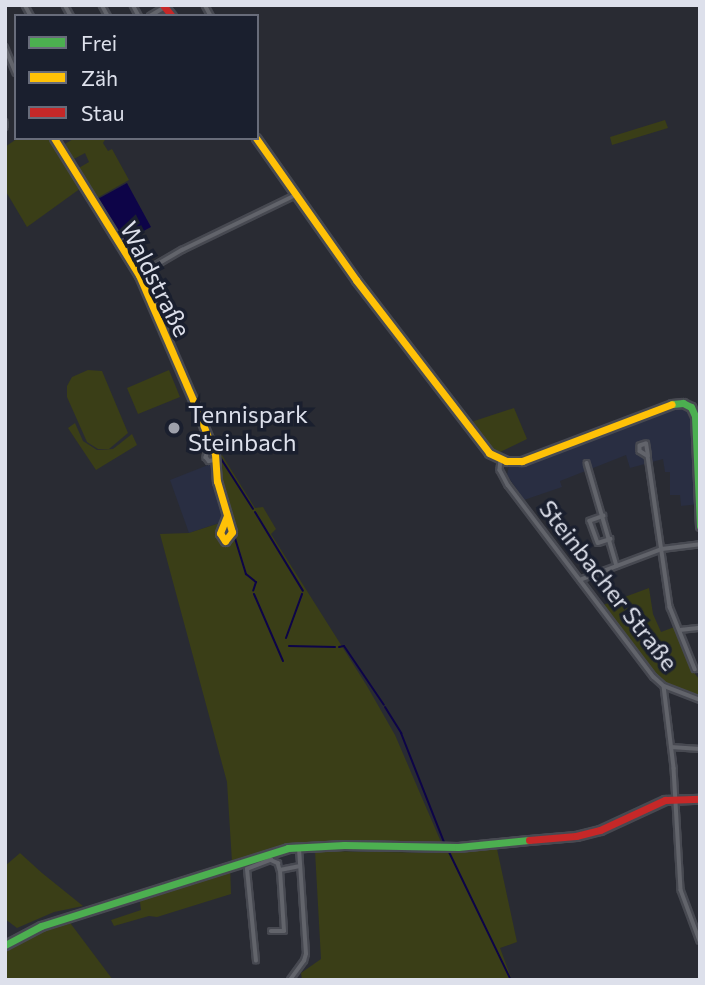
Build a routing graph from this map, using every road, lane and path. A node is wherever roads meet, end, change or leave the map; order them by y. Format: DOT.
graph roads {
  1 [pos="5,47"];
  2 [pos="8,61"];
  3 [pos="55,140"];
  4 [pos="257,140"];
  5 [pos="296,195"];
  6 [pos="139,275"];
  7 [pos="697,412"];
  8 [pos="648,456"];
  9 [pos="504,461"];
  10 [pos="587,463"];
  11 [pos="699,472"];
  12 [pos="227,516"];
  13 [pos="604,516"];
  14 [pos="700,526"];
  15 [pos="610,539"];
  16 [pos="700,544"];
  17 [pos="662,549"];
  18 [pos="617,565"];
  19 [pos="580,580"];
  20 [pos="700,628"];
  21 [pos="680,630"];
  22 [pos="695,669"];
  23 [pos="664,686"];
  24 [pos="700,700"];
  25 [pos="671,747"];
  26 [pos="700,749"];
  27 [pos="674,798"];
  28 [pos="700,799"];
  29 [pos="299,846"];
  30 [pos="300,866"];
  31 [pos="281,870"];
  32 [pos="271,931"];
  33 [pos="700,941"];
  34 [pos="5,945"];
  35 [pos="256,961"];
  36 [pos="290,980"];
  1 -- 2 [label="street"];
  3 -- 6 [label="street, Waldstraße"];
  4 -- 5 [label="street"];
  5 -- 6 [label="street"];
  5 -- 9 [label="street"];
  6 -- 12 [label="street, Waldstraße"];
  7 -- 9 [label="street"];
  7 -- 11 [label="street"];
  8 -- 17 [label="street"];
  9 -- 19 [label="street, Steinbacher Straße"];
  10 -- 13 [label="street"];
  11 -- 14 [label="street"];
  12 -- 12 [label="street, Waldstraße"];
  13 -- 15 [label="street"];
  13 -- 15 [label="street"];
  15 -- 18 [label="street"];
  16 -- 17 [label="street"];
  17 -- 18 [label="street"];
  17 -- 21 [label="street"];
  18 -- 19 [label="street"];
  19 -- 23 [label="street, Steinbacher Straße"];
  20 -- 21 [label="street"];
  21 -- 22 [label="street"];
  23 -- 24 [label="street, Steinbacher Straße"];
  23 -- 25 [label="street"];
  25 -- 26 [label="street"];
  25 -- 27 [label="street"];
  27 -- 28 [label="street"];
  27 -- 29 [label="street"];
  27 -- 33 [label="street"];
  29 -- 30 [label="street"];
  29 -- 34 [label="street"];
  30 -- 31 [label="street"];
  30 -- 36 [label="street"];
  31 -- 32 [label="street"];
  31 -- 35 [label="street"];
}
